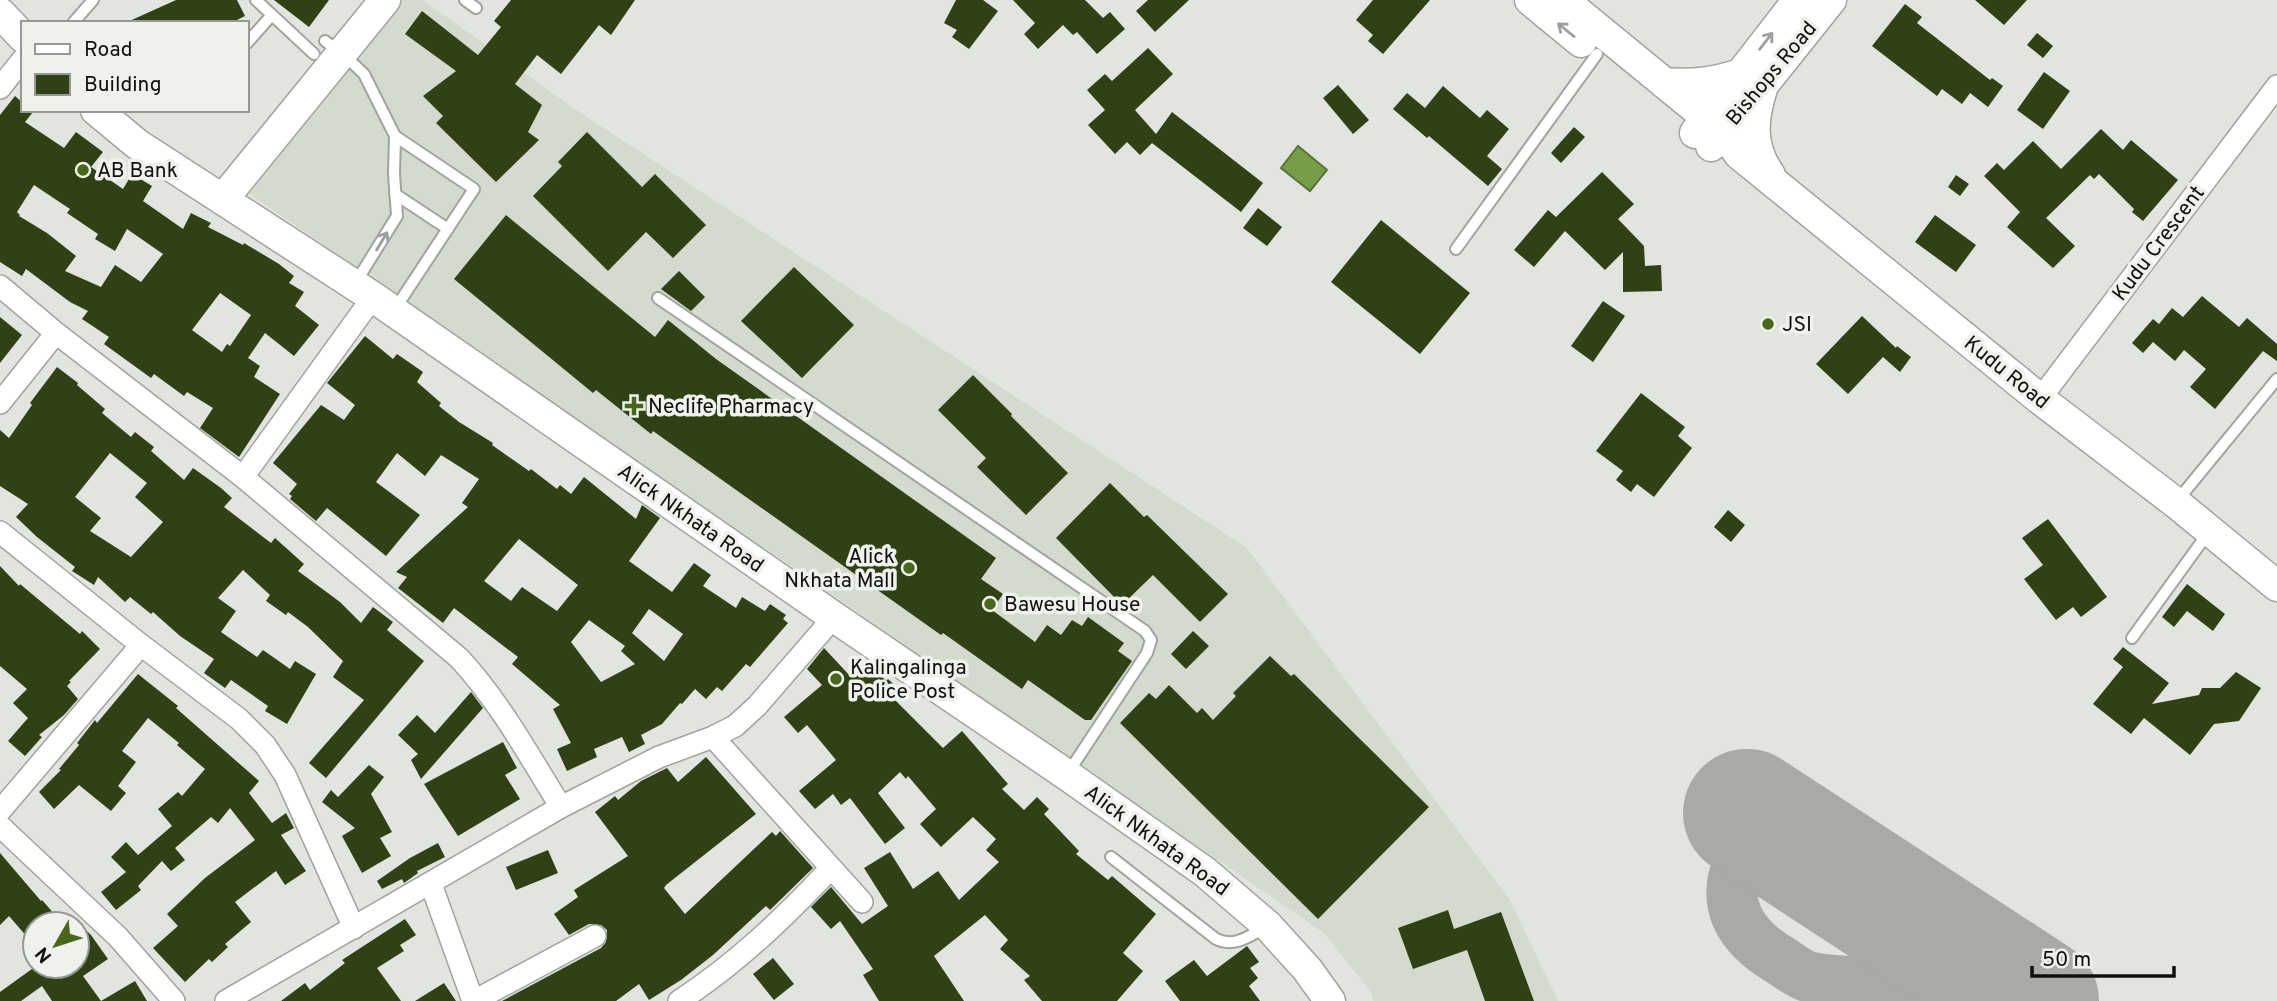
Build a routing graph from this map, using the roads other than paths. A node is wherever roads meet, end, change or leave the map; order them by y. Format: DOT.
graph roads {
  1 [pos="93,0"];
  2 [pos="256,0"];
  3 [pos="359,0"];
  4 [pos="385,0"];
  5 [pos="465,0"];
  6 [pos="1530,0"];
  7 [pos="1563,0"];
  8 [pos="1798,0"];
  9 [pos="1831,0"];
  10 [pos="476,8"];
  11 [pos="0,13"];
  12 [pos="271,16"];
  13 [pos="75,21"];
  14 [pos="21,35"];
  15 [pos="248,42"];
  16 [pos="327,49"];
  17 [pos="1597,54"];
  18 [pos="21,62"];
  19 [pos="1751,80"];
  20 [pos="1664,83"];
  21 [pos="2277,86"];
  22 [pos="0,88"];
  23 [pos="98,112"];
  24 [pos="395,136"];
  25 [pos="1715,136"];
  26 [pos="1779,187"];
  27 [pos="215,193"];
  28 [pos="395,194"];
  29 [pos="447,229"];
  30 [pos="1456,249"];
  31 [pos="0,286"];
  32 [pos="374,298"];
  33 [pos="658,298"];
  34 [pos="56,333"];
  35 [pos="2277,379"];
  36 [pos="2039,399"];
  37 [pos="0,403"];
  38 [pos="243,477"];
  39 [pos="2176,503"];
  40 [pos="2209,531"];
  41 [pos="0,532"];
  42 [pos="2277,586"];
  43 [pos="834,617"];
  44 [pos="2132,638"];
  45 [pos="141,645"];
  46 [pos="713,737"];
  47 [pos="1067,775"];
  48 [pos="561,807"];
  49 [pos="0,811"];
  50 [pos="0,826"];
  51 [pos="1111,857"];
  52 [pos="831,868"];
  53 [pos="431,884"];
  54 [pos="862,902"];
  55 [pos="1268,926"];
  56 [pos="354,929"];
  57 [pos="595,936"];
  58 [pos="174,1001"];
  59 [pos="226,1001"];
  60 [pos="474,1001"];
  61 [pos="679,1001"];
  62 [pos="1330,1001"];
  1 -- 13 [label="lane"];
  2 -- 12 [label="lane"];
  3 -- 16 [label="main road"];
  4 -- 16 [label="main road"];
  5 -- 10 [label="lane"];
  17 -- 6 [label="main road, Kudu Road, one-way"];
  7 -- 20 [label="main road, Kudu Road"];
  19 -- 8 [label="main road, Bishops Road, one-way"];
  9 -- 19 [label="main road, Bishops Road"];
  11 -- 14 [label="main road"];
  12 -- 15 [label="lane"];
  12 -- 16 [label="lane"];
  16 -- 24 [label="lane"];
  16 -- 27 [label="main road"];
  17 -- 25 [label="main road, Kudu Road"];
  17 -- 30 [label="lane"];
  18 -- 22 [label="street"];
  19 -- 20 [label="main road"];
  19 -- 25 [label="main road, Bishops Road"];
  19 -- 26 [label="main road"];
  20 -- 25 [label="main road, Kudu Road"];
  21 -- 36 [label="street, Kudu Crescent"];
  23 -- 27 [label="main road, Alick Nkhata Road"];
  24 -- 28 [label="lane"];
  24 -- 29 [label="lane"];
  25 -- 26 [label="main road, Kudu Road"];
  26 -- 36 [label="main road, Kudu Road"];
  27 -- 32 [label="main road, Alick Nkhata Road"];
  28 -- 29 [label="lane"];
  32 -- 28 [label="lane, one-way"];
  29 -- 32 [label="lane"];
  31 -- 34 [label="street"];
  32 -- 38 [label="street"];
  32 -- 43 [label="main road, Alick Nkhata Road"];
  33 -- 47 [label="lane"];
  34 -- 37 [label="street"];
  34 -- 38 [label="street"];
  35 -- 39 [label="lane"];
  36 -- 39 [label="main road, Kudu Road"];
  38 -- 48 [label="street"];
  39 -- 40 [label="main road, Kudu Road"];
  40 -- 42 [label="main road, Kudu Road"];
  40 -- 44 [label="lane"];
  41 -- 45 [label="street"];
  43 -- 46 [label="street"];
  43 -- 47 [label="main road, Alick Nkhata Road"];
  45 -- 49 [label="street"];
  45 -- 56 [label="street"];
  46 -- 48 [label="street"];
  46 -- 52 [label="street"];
  47 -- 55 [label="main road, Alick Nkhata Road"];
  48 -- 53 [label="street"];
  50 -- 58 [label="street"];
  51 -- 55 [label="lane"];
  52 -- 54 [label="street"];
  52 -- 61 [label="street"];
  53 -- 56 [label="street"];
  53 -- 60 [label="street"];
  55 -- 62 [label="main road, Alick Nkhata Road"];
  56 -- 59 [label="street"];
  57 -- 60 [label="street"];
}
